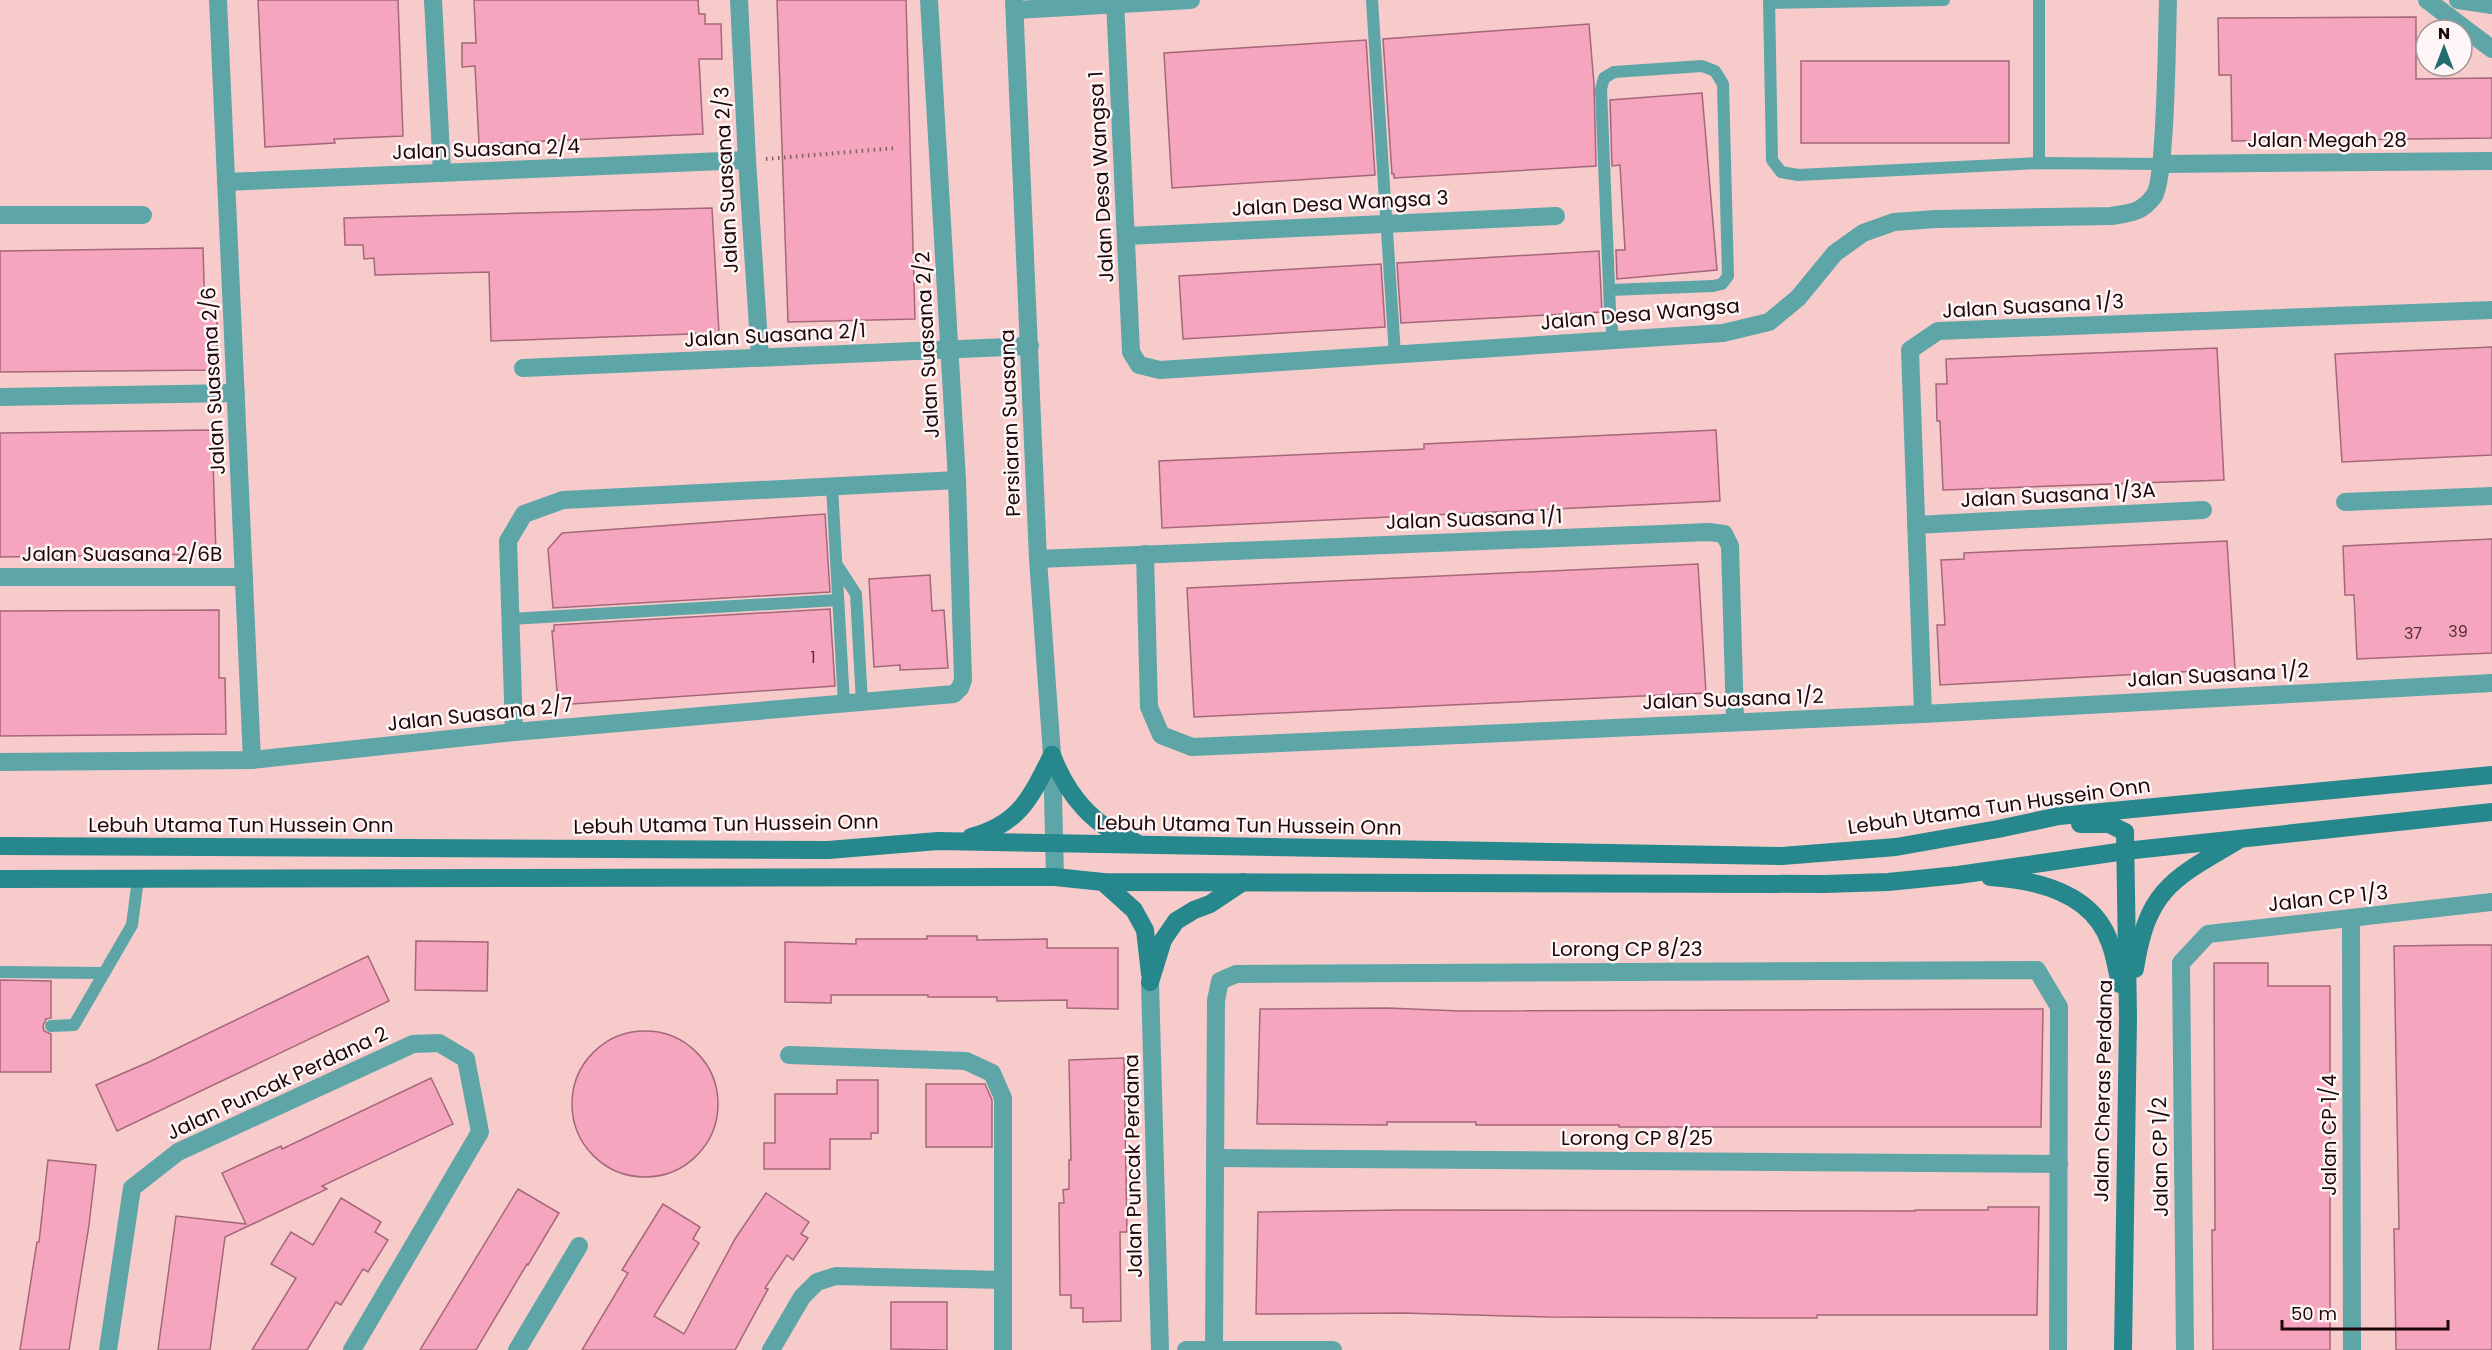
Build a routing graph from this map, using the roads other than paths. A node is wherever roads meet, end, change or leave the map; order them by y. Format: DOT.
graph roads {
  1 [pos="218,0"];
  2 [pos="433,0"];
  3 [pos="740,0"];
  4 [pos="929,0"];
  5 [pos="1191,0"];
  6 [pos="1372,0"];
  7 [pos="1930,0"];
  8 [pos="1944,0"];
  9 [pos="2039,0"];
  10 [pos="2168,0"];
  11 [pos="2427,0"];
  12 [pos="2458,0"];
  13 [pos="1770,1"];
  14 [pos="1115,2"];
  15 [pos="1015,5"];
  16 [pos="2492,5"];
  17 [pos="2492,49"];
  18 [pos="747,160"];
  19 [pos="2492,161"];
  20 [pos="2039,163"];
  21 [pos="2162,164"];
  22 [pos="442,173"];
  23 [pos="226,182"];
  24 [pos="0,215"];
  25 [pos="143,215"];
  26 [pos="1556,216"];
  27 [pos="1387,224"];
  28 [pos="1127,236"];
  29 [pos="1610,290"];
  30 [pos="2492,310"];
  31 [pos="1613,340"];
  32 [pos="1030,346"];
  33 [pos="950,350"];
  34 [pos="1131,352"];
  35 [pos="1395,355"];
  36 [pos="760,358"];
  37 [pos="523,368"];
  38 [pos="236,393"];
  39 [pos="0,397"];
  40 [pos="957,480"];
  41 [pos="832,486"];
  42 [pos="2492,496"];
  43 [pos="2344,502"];
  44 [pos="2203,510"];
  45 [pos="1916,525"];
  46 [pos="1144,554"];
  47 [pos="1038,559"];
  48 [pos="836,564"];
  49 [pos="0,577"];
  50 [pos="244,577"];
  51 [pos="838,600"];
  52 [pos="510,620"];
  53 [pos="2492,683"];
  54 [pos="960,688"];
  55 [pos="853,704"];
  56 [pos="1923,714"];
  57 [pos="1736,721"];
  58 [pos="514,732"];
  59 [pos="1052,755"];
  60 [pos="252,760"];
  61 [pos="0,762"];
  62 [pos="2492,775"];
  63 [pos="2266,796"];
  64 [pos="2492,812"];
  65 [pos="1998,829"];
  66 [pos="2125,832"];
  67 [pos="2244,838"];
  68 [pos="957,841"];
  69 [pos="1055,843"];
  70 [pos="0,846"];
  71 [pos="1146,846"];
  72 [pos="2125,850"];
  73 [pos="1958,875"];
  74 [pos="1055,877"];
  75 [pos="0,879"];
  76 [pos="138,879"];
  77 [pos="1103,882"];
  78 [pos="1243,882"];
  79 [pos="2492,902"];
  80 [pos="2351,919"];
  81 [pos="2181,963"];
  82 [pos="0,972"];
  83 [pos="102,973"];
  84 [pos="1150,982"];
  85 [pos="2128,1018"];
  86 [pos="51,1026"];
  87 [pos="789,1055"];
  88 [pos="1216,1158"];
  89 [pos="2059,1164"];
  90 [pos="579,1246"];
  91 [pos="1003,1280"];
  92 [pos="108,1350"];
  93 [pos="352,1350"];
  94 [pos="518,1350"];
  95 [pos="771,1350"];
  96 [pos="1003,1350"];
  97 [pos="1160,1350"];
  98 [pos="1186,1350"];
  99 [pos="1214,1350"];
  100 [pos="1333,1350"];
  101 [pos="2058,1350"];
  102 [pos="2123,1350"];
  103 [pos="2185,1350"];
  104 [pos="2352,1350"];
  1 -- 23 [label="street, Jalan Suasana 2/6"];
  2 -- 22 [label="street"];
  3 -- 18 [label="street, Jalan Suasana 2/3"];
  4 -- 33 [label="street, Jalan Suasana 2/2"];
  5 -- 14 [label="street"];
  6 -- 27 [label="lane"];
  7 -- 8 [label="lane"];
  7 -- 13 [label="lane"];
  9 -- 20 [label="lane"];
  10 -- 21 [label="street, Jalan Desa Wangsa"];
  11 -- 17 [label="street"];
  12 -- 16 [label="street"];
  13 -- 20 [label="lane"];
  14 -- 15 [label="street"];
  14 -- 28 [label="street, Jalan Desa Wangsa 1"];
  15 -- 32 [label="street, Persiaran Suasana"];
  18 -- 22 [label="street, Jalan Suasana 2/4"];
  18 -- 36 [label="street, Jalan Suasana 2/3"];
  19 -- 21 [label="street, Jalan Megah 28"];
  20 -- 21 [label="lane"];
  21 -- 31 [label="street, Jalan Desa Wangsa"];
  22 -- 23 [label="street, Jalan Suasana 2/4"];
  23 -- 38 [label="street, Jalan Suasana 2/6"];
  24 -- 25 [label="street"];
  26 -- 27 [label="street, Jalan Desa Wangsa 3"];
  27 -- 28 [label="street, Jalan Desa Wangsa 3"];
  27 -- 35 [label="lane"];
  28 -- 34 [label="street, Jalan Desa Wangsa 1"];
  29 -- 29 [label="lane"];
  29 -- 31 [label="lane"];
  30 -- 45 [label="street, Jalan Suasana 1/3"];
  31 -- 35 [label="street, Jalan Desa Wangsa"];
  32 -- 33 [label="street, Jalan Suasana 2/1"];
  32 -- 47 [label="street, Persiaran Suasana"];
  33 -- 36 [label="street, Jalan Suasana 2/1"];
  33 -- 40 [label="street, Jalan Suasana 2/2"];
  34 -- 35 [label="street, Jalan Desa Wangsa"];
  36 -- 37 [label="street, Jalan Suasana 2/1"];
  38 -- 39 [label="street"];
  38 -- 50 [label="street, Jalan Suasana 2/6"];
  40 -- 41 [label="street"];
  40 -- 54 [label="street, Jalan Suasana 2/2"];
  41 -- 48 [label="lane"];
  41 -- 52 [label="street"];
  42 -- 43 [label="street"];
  44 -- 45 [label="street, Jalan Suasana 1/3A"];
  45 -- 56 [label="street, Jalan Suasana 1/3"];
  46 -- 47 [label="street, Jalan Suasana 1/1"];
  46 -- 57 [label="street, Jalan Suasana 1/2"];
  46 -- 57 [label="street, Jalan Suasana 1/1"];
  47 -- 59 [label="street, Persiaran Suasana"];
  48 -- 51 [label="lane"];
  48 -- 55 [label="lane"];
  49 -- 50 [label="street, Jalan Suasana 2/6B"];
  50 -- 60 [label="street, Jalan Suasana 2/6"];
  51 -- 52 [label="lane"];
  51 -- 55 [label="lane"];
  52 -- 58 [label="street"];
  53 -- 56 [label="street, Jalan Suasana 1/2"];
  54 -- 55 [label="street, Jalan Suasana 2/7"];
  55 -- 58 [label="street, Jalan Suasana 2/7"];
  56 -- 57 [label="street, Jalan Suasana 1/2"];
  58 -- 60 [label="street, Jalan Suasana 2/7"];
  59 -- 68 [label="main road"];
  59 -- 69 [label="street, Persiaran Suasana"];
  59 -- 71 [label="main road"];
  60 -- 61 [label="street, Jalan Suasana 2/7"];
  62 -- 63 [label="main road, Lebuh Utama Tun Hussein Onn"];
  63 -- 65 [label="main road, Lebuh Utama Tun Hussein Onn"];
  63 -- 66 [label="main road"];
  64 -- 67 [label="main road"];
  65 -- 66 [label="main road"];
  65 -- 71 [label="main road, Lebuh Utama Tun Hussein Onn"];
  66 -- 72 [label="main road, Jalan Cheras Perdana"];
  67 -- 72 [label="main road"];
  67 -- 85 [label="main road"];
  68 -- 69 [label="main road, Lebuh Utama Tun Hussein Onn"];
  68 -- 70 [label="main road, Lebuh Utama Tun Hussein Onn"];
  69 -- 71 [label="main road, Lebuh Utama Tun Hussein Onn"];
  69 -- 74 [label="street, Persiaran Suasana"];
  72 -- 73 [label="main road"];
  72 -- 85 [label="main road, Jalan Cheras Perdana"];
  73 -- 78 [label="main road"];
  73 -- 85 [label="main road"];
  74 -- 76 [label="main road"];
  74 -- 77 [label="main road"];
  75 -- 76 [label="main road"];
  76 -- 83 [label="lane"];
  77 -- 78 [label="main road"];
  77 -- 84 [label="main road"];
  78 -- 84 [label="main road"];
  79 -- 80 [label="street, Jalan CP 1/3"];
  80 -- 81 [label="street, Jalan CP 1/3"];
  80 -- 104 [label="street, Jalan CP 1/4"];
  81 -- 103 [label="street, Jalan CP 1/2"];
  82 -- 83 [label="lane"];
  83 -- 86 [label="lane"];
  84 -- 97 [label="street, Jalan Puncak Perdana"];
  85 -- 102 [label="main road, Jalan Cheras Perdana"];
  87 -- 91 [label="street"];
  88 -- 89 [label="street, Lorong CP 8/25"];
  88 -- 89 [label="street, Lorong CP 8/23"];
  88 -- 99 [label="street"];
  89 -- 101 [label="street"];
  90 -- 94 [label="street"];
  91 -- 95 [label="street"];
  91 -- 96 [label="street"];
  92 -- 93 [label="street, Jalan Puncak Perdana 2"];
  98 -- 99 [label="street"];
  99 -- 100 [label="street"];
}
